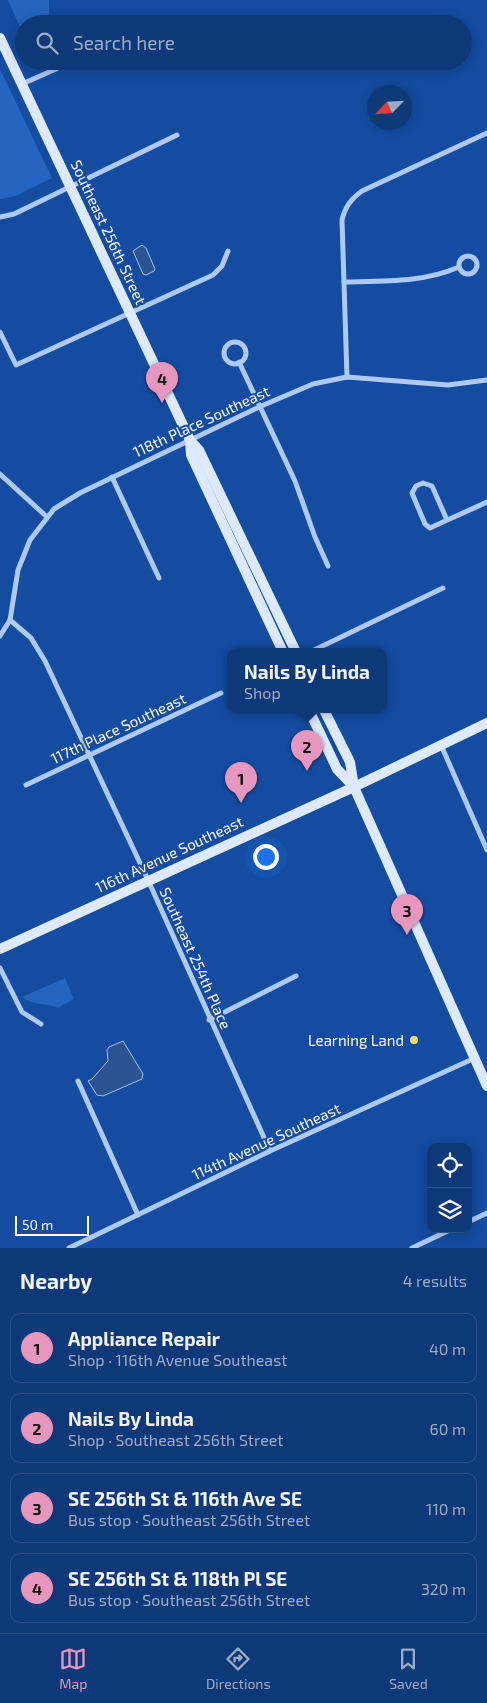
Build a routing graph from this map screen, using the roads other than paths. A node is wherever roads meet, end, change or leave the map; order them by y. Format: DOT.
graph roads {
  1 [pos="0,38"];
  2 [pos="53,70"];
  3 [pos="21,84"];
  4 [pos="487,132"];
  5 [pos="177,135"];
  6 [pos="72,187"];
  7 [pos="0,217"];
  8 [pos="228,251"];
  9 [pos="459,267"];
  10 [pos="344,282"];
  11 [pos="130,313"];
  12 [pos="0,332"];
  13 [pos="239,362"];
  14 [pos="347,377"];
  15 [pos="487,380"];
  16 [pos="259,407"];
  17 [pos="190,440"];
  18 [pos="0,474"];
  19 [pos="112,477"];
  20 [pos="487,502"];
  21 [pos="47,517"];
  22 [pos="447,520"];
  23 [pos="328,566"];
  24 [pos="159,578"];
  25 [pos="443,588"];
  26 [pos="10,620"];
  27 [pos="0,636"];
  28 [pos="280,648"];
  29 [pos="294,648"];
  30 [pos="318,648"];
  31 [pos="221,693"];
  32 [pos="310,713"];
  33 [pos="326,713"];
  34 [pos="487,723"];
  35 [pos="441,745"];
  36 [pos="90,755"];
  37 [pos="26,785"];
  38 [pos="354,787"];
  39 [pos="487,850"];
  40 [pos="148,880"];
  41 [pos="0,949"];
  42 [pos="0,968"];
  43 [pos="296,976"];
  44 [pos="209,1020"];
  45 [pos="41,1024"];
  46 [pos="474,1058"];
  47 [pos="78,1081"];
  48 [pos="487,1086"];
  49 [pos="270,1151"];
  50 [pos="487,1213"];
  51 [pos="138,1215"];
  52 [pos="472,1220"];
  53 [pos="444,1233"];
  54 [pos="69,1248"];
  55 [pos="412,1248"];
  1 -- 3 [label="main road, Southeast 256th Street"];
  2 -- 3 [label="street"];
  3 -- 6 [label="main road, Southeast 256th Street"];
  4 -- 10 [label="street"];
  5 -- 6 [label="street"];
  6 -- 7 [label="street"];
  6 -- 11 [label="main road, Southeast 256th Street"];
  8 -- 11 [label="street"];
  9 -- 10 [label="street"];
  10 -- 14 [label="street"];
  11 -- 12 [label="street"];
  11 -- 17 [label="main road, Southeast 256th Street"];
  13 -- 13 [label="street"];
  13 -- 16 [label="street"];
  14 -- 15 [label="street, 118th Place Southeast"];
  14 -- 16 [label="street, 118th Place Southeast"];
  16 -- 17 [label="street, 118th Place Southeast"];
  16 -- 23 [label="street"];
  17 -- 19 [label="street, 118th Place Southeast"];
  17 -- 28 [label="main road, Southeast 256th Street"];
  17 -- 29 [label="main road, Southeast 256th Street"];
  18 -- 21 [label="street"];
  19 -- 21 [label="street, 118th Place Southeast"];
  19 -- 24 [label="street"];
  20 -- 22 [label="street"];
  21 -- 26 [label="street, 118th Place Southeast"];
  22 -- 22 [label="street"];
  25 -- 30 [label="street"];
  26 -- 27 [label="street"];
  26 -- 36 [label="street, Southeast 254th Place"];
  31 -- 36 [label="street, 117th Place Southeast"];
  32 -- 38 [label="main road"];
  33 -- 38 [label="main road"];
  34 -- 35 [label="main road, 116th Avenue Southeast"];
  35 -- 38 [label="main road, 116th Avenue Southeast"];
  35 -- 39 [label="street"];
  36 -- 37 [label="street, 117th Place Southeast"];
  36 -- 40 [label="street, Southeast 254th Place"];
  38 -- 40 [label="main road, 116th Avenue Southeast"];
  38 -- 46 [label="main road"];
  40 -- 41 [label="main road, 116th Avenue Southeast"];
  40 -- 44 [label="street, Southeast 254th Place"];
  42 -- 45 [label="street"];
  43 -- 44 [label="street"];
  44 -- 49 [label="street, Southeast 254th Place"];
  46 -- 48 [label="main road"];
  46 -- 49 [label="street, 114th Avenue Southeast"];
  47 -- 51 [label="street"];
  49 -- 51 [label="street, 114th Avenue Southeast"];
  50 -- 52 [label="street"];
  51 -- 54 [label="street, 114th Avenue Southeast"];
  53 -- 55 [label="street"];
}
